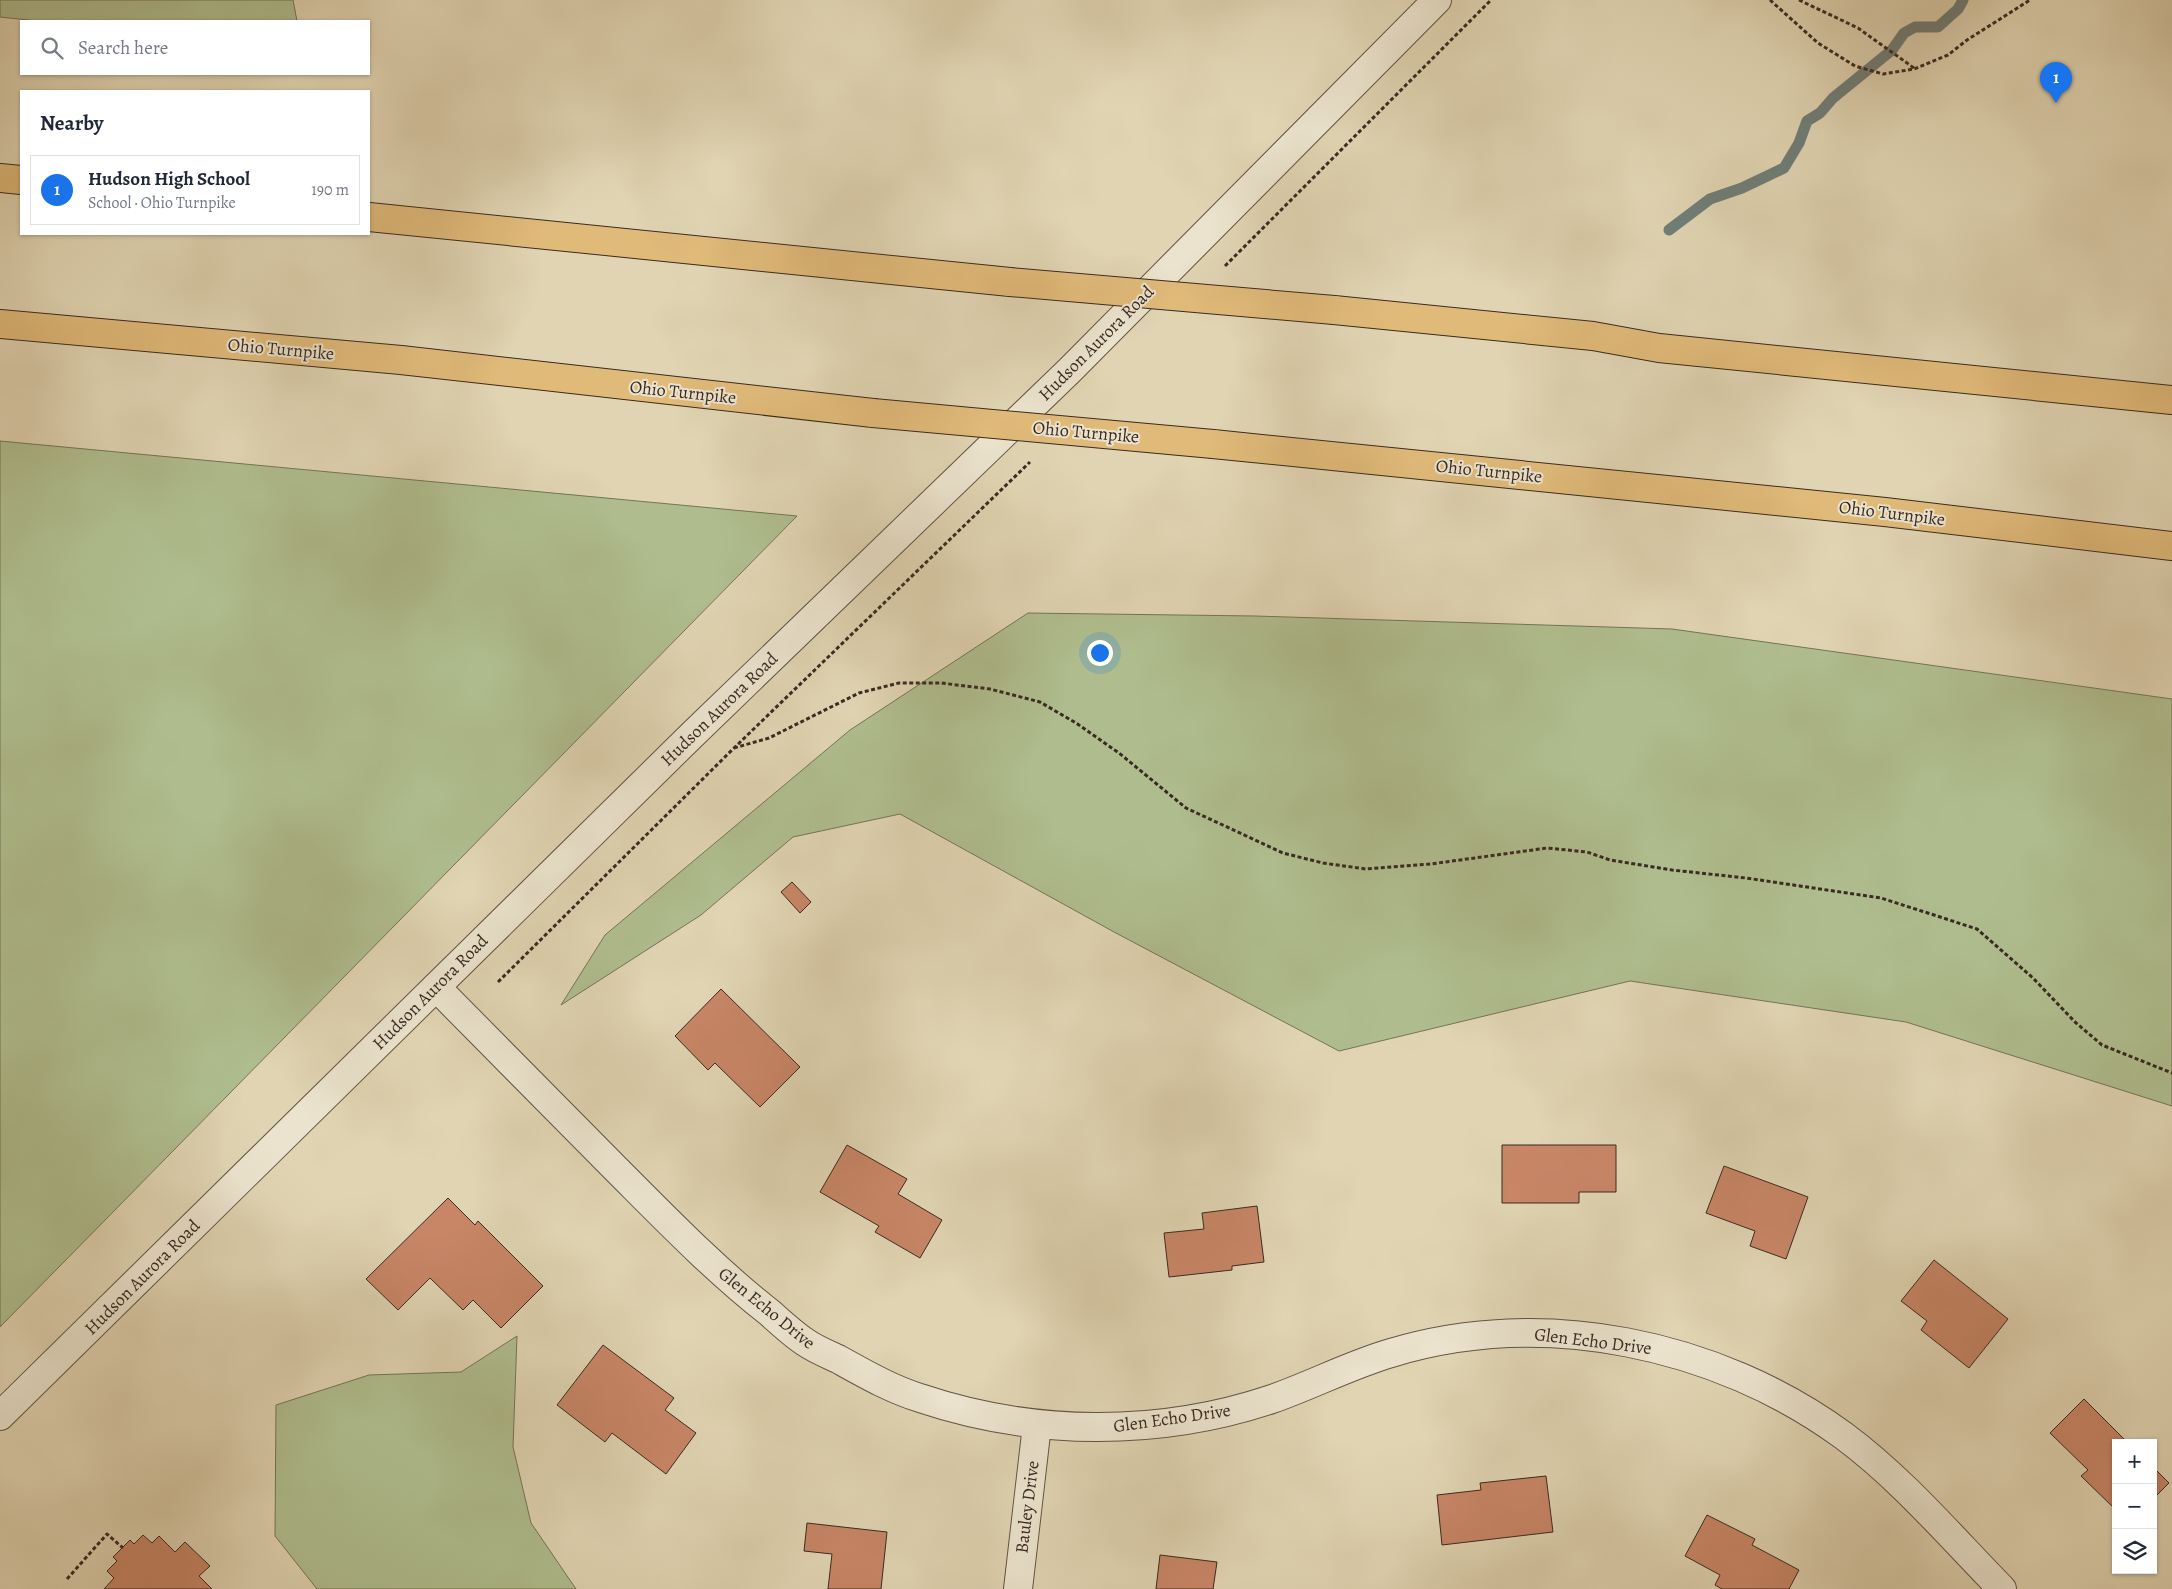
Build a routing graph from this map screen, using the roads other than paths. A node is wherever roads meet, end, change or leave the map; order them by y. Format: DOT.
graph roads {
  1 [pos="1437,0"];
  2 [pos="0,178"];
  3 [pos="20,180"];
  4 [pos="370,216"];
  5 [pos="0,324"];
  6 [pos="2172,400"];
  7 [pos="2172,546"];
  8 [pos="436,987"];
  9 [pos="0,1416"];
  10 [pos="1037,1425"];
  11 [pos="1018,1589"];
  12 [pos="2002,1589"];
  1 -- 8 [label="street, Hudson Aurora Road"];
  2 -- 3 [label="highway"];
  4 -- 6 [label="highway, bridge"];
  5 -- 7 [label="highway, Ohio Turnpike, bridge"];
  8 -- 9 [label="street, Hudson Aurora Road"];
  8 -- 10 [label="street, Glen Echo Drive"];
  10 -- 11 [label="street, Bauley Drive"];
  10 -- 12 [label="street, Glen Echo Drive"];
}
